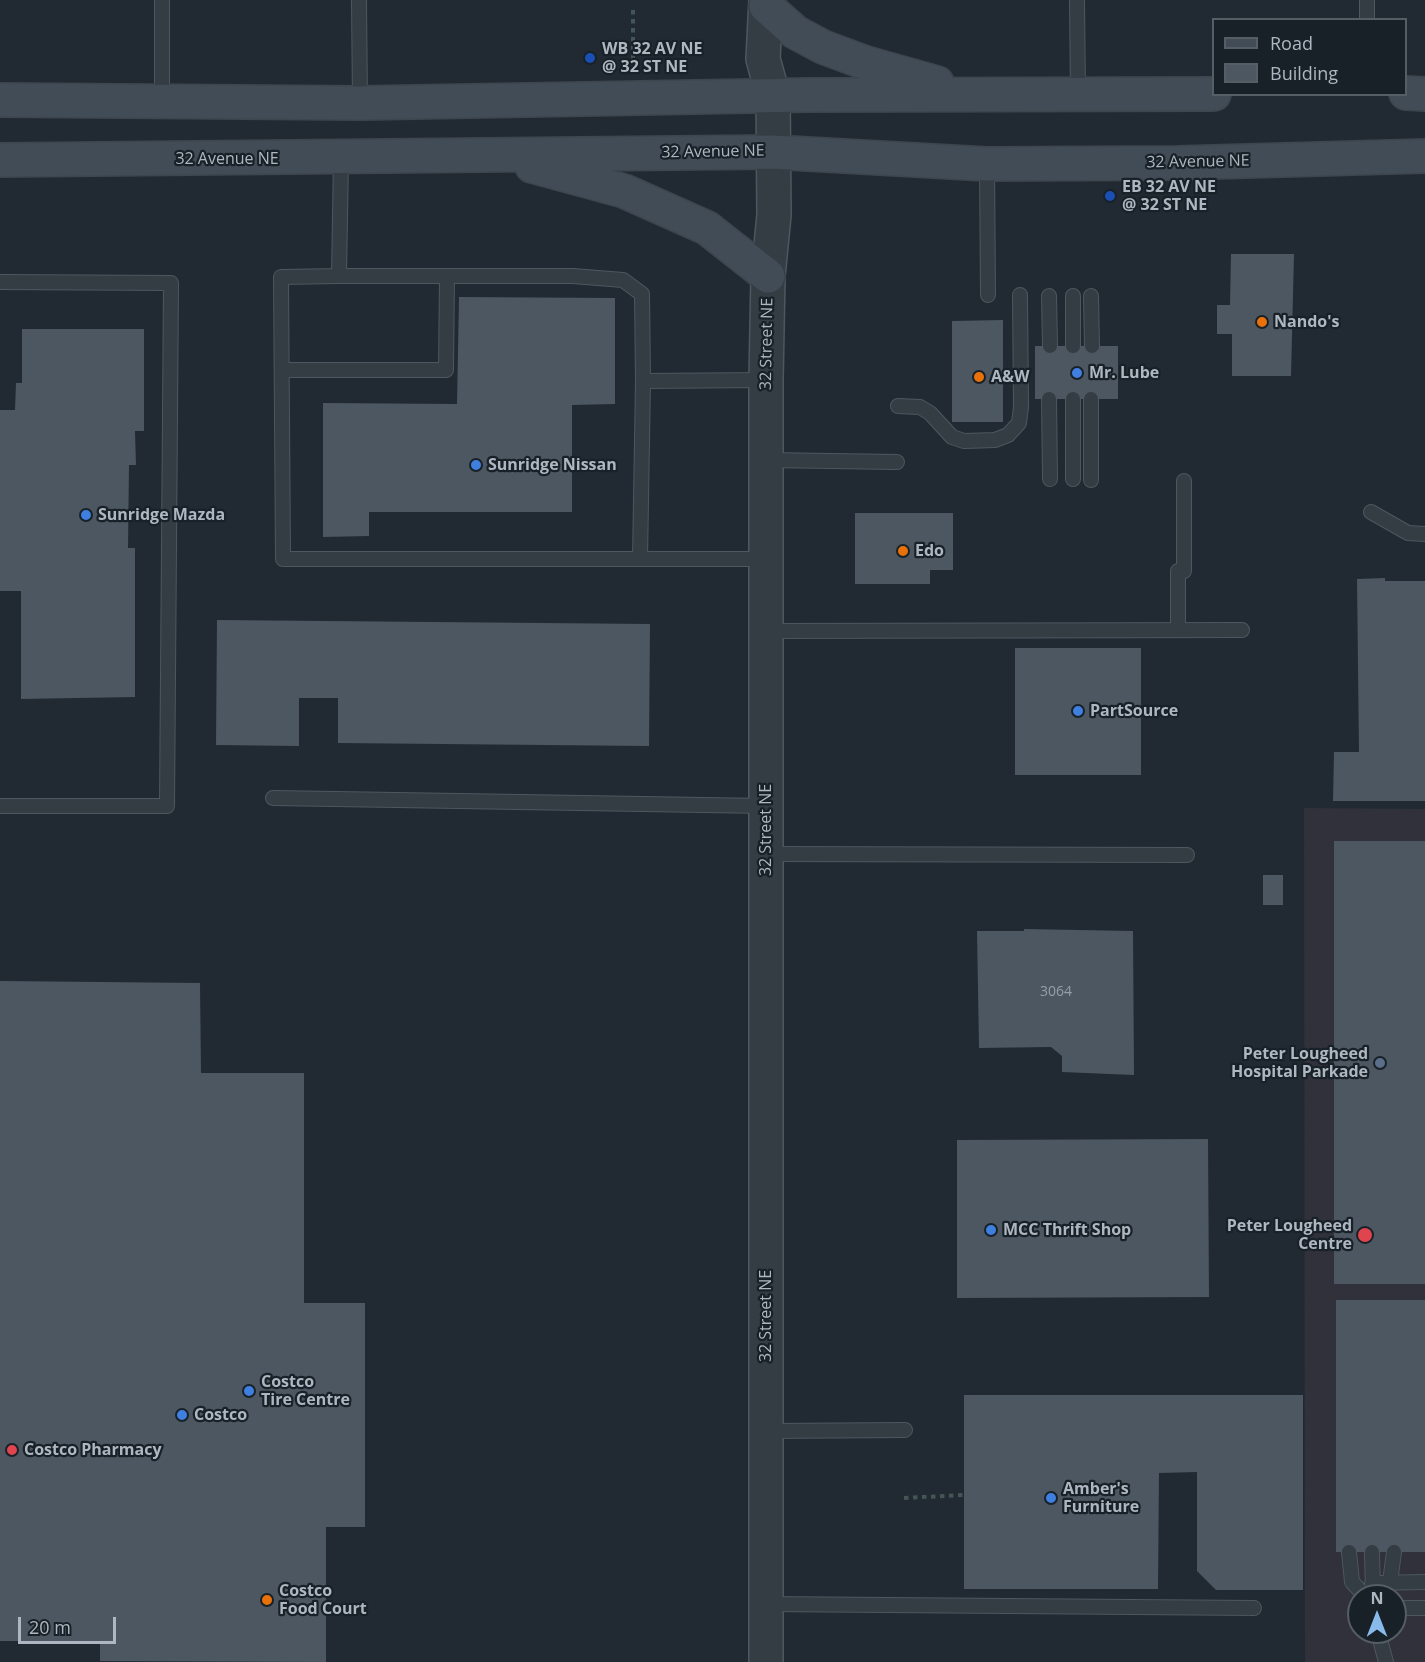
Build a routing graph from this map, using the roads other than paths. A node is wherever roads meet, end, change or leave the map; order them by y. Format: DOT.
graph roads {
  1 [pos="162,0"];
  2 [pos="359,0"];
  3 [pos="1077,0"];
  4 [pos="1367,0"];
  5 [pos="766,3"];
  6 [pos="1367,18"];
  7 [pos="1407,93"];
  8 [pos="976,94"];
  9 [pos="1212,94"];
  10 [pos="1425,94"];
  11 [pos="773,95"];
  12 [pos="1078,95"];
  13 [pos="0,100"];
  14 [pos="162,103"];
  15 [pos="360,103"];
  16 [pos="772,152"];
  17 [pos="496,156"];
  18 [pos="1425,156"];
  19 [pos="341,158"];
  20 [pos="0,160"];
  21 [pos="987,164"];
  22 [pos="339,276"];
  23 [pos="447,276"];
  24 [pos="768,276"];
  25 [pos="0,282"];
  26 [pos="988,296"];
  27 [pos="1020,296"];
  28 [pos="1049,296"];
  29 [pos="1073,296"];
  30 [pos="1091,296"];
  31 [pos="1050,346"];
  32 [pos="1073,346"];
  33 [pos="1092,346"];
  34 [pos="282,370"];
  35 [pos="766,380"];
  36 [pos="643,381"];
  37 [pos="1049,399"];
  38 [pos="1073,399"];
  39 [pos="1091,399"];
  40 [pos="898,406"];
  41 [pos="766,460"];
  42 [pos="897,462"];
  43 [pos="1050,479"];
  44 [pos="1073,479"];
  45 [pos="1091,480"];
  46 [pos="1184,481"];
  47 [pos="1371,512"];
  48 [pos="1425,534"];
  49 [pos="640,559"];
  50 [pos="766,559"];
  51 [pos="1178,630"];
  52 [pos="1242,630"];
  53 [pos="766,632"];
  54 [pos="273,798"];
  55 [pos="0,806"];
  56 [pos="766,806"];
  57 [pos="766,854"];
  58 [pos="1187,855"];
  59 [pos="905,1430"];
  60 [pos="766,1431"];
  61 [pos="1349,1552"];
  62 [pos="1372,1552"];
  63 [pos="1394,1552"];
  64 [pos="1390,1582"];
  65 [pos="1425,1582"];
  66 [pos="1354,1584"];
  67 [pos="1373,1584"];
  68 [pos="1385,1584"];
  69 [pos="765,1605"];
  70 [pos="1254,1608"];
  71 [pos="1407,1608"];
  72 [pos="1425,1608"];
  73 [pos="1381,1644"];
  74 [pos="766,1662"];
  75 [pos="1386,1662"];
  1 -- 14 [label="lane"];
  2 -- 15 [label="lane"];
  3 -- 12 [label="lane"];
  4 -- 6 [label="lane"];
  5 -- 8 [label="main road"];
  5 -- 11 [label="street, 32 Street NE"];
  7 -- 10 [label="main road"];
  8 -- 11 [label="main road"];
  8 -- 12 [label="main road"];
  9 -- 12 [label="main road"];
  11 -- 15 [label="main road"];
  11 -- 16 [label="street, 32 Street NE"];
  13 -- 14 [label="main road"];
  14 -- 15 [label="main road"];
  16 -- 17 [label="main road, 32 Avenue NE"];
  16 -- 21 [label="main road, 32 Avenue NE"];
  16 -- 24 [label="street, 32 Street NE"];
  17 -- 19 [label="main road, 32 Avenue NE"];
  17 -- 24 [label="main road"];
  18 -- 21 [label="main road, 32 Avenue NE"];
  19 -- 20 [label="main road, 32 Avenue NE"];
  19 -- 22 [label="lane"];
  21 -- 26 [label="lane"];
  22 -- 23 [label="lane"];
  22 -- 34 [label="lane"];
  23 -- 34 [label="lane"];
  23 -- 36 [label="lane"];
  24 -- 35 [label="street, 32 Street NE"];
  25 -- 55 [label="lane"];
  27 -- 40 [label="lane"];
  28 -- 31 [label="lane"];
  29 -- 32 [label="lane"];
  30 -- 33 [label="lane"];
  34 -- 49 [label="lane"];
  35 -- 36 [label="lane"];
  35 -- 41 [label="street, 32 Street NE"];
  36 -- 49 [label="lane"];
  37 -- 43 [label="lane"];
  38 -- 44 [label="lane"];
  39 -- 45 [label="lane"];
  41 -- 42 [label="lane"];
  41 -- 50 [label="street, 32 Street NE"];
  46 -- 51 [label="lane"];
  47 -- 48 [label="lane"];
  49 -- 50 [label="lane"];
  50 -- 53 [label="street, 32 Street NE"];
  51 -- 52 [label="lane"];
  51 -- 53 [label="lane"];
  53 -- 56 [label="street, 32 Street NE"];
  54 -- 56 [label="lane"];
  56 -- 57 [label="street, 32 Street NE"];
  57 -- 58 [label="lane"];
  57 -- 60 [label="street, 32 Street NE"];
  59 -- 60 [label="lane"];
  60 -- 69 [label="street, 32 Street NE"];
  61 -- 66 [label="lane"];
  62 -- 67 [label="lane"];
  63 -- 64 [label="lane"];
  64 -- 65 [label="lane"];
  64 -- 68 [label="lane"];
  69 -- 70 [label="lane"];
  69 -- 74 [label="street, 32 Street NE"];
  71 -- 72 [label="lane"];
  73 -- 75 [label="lane"];
}
